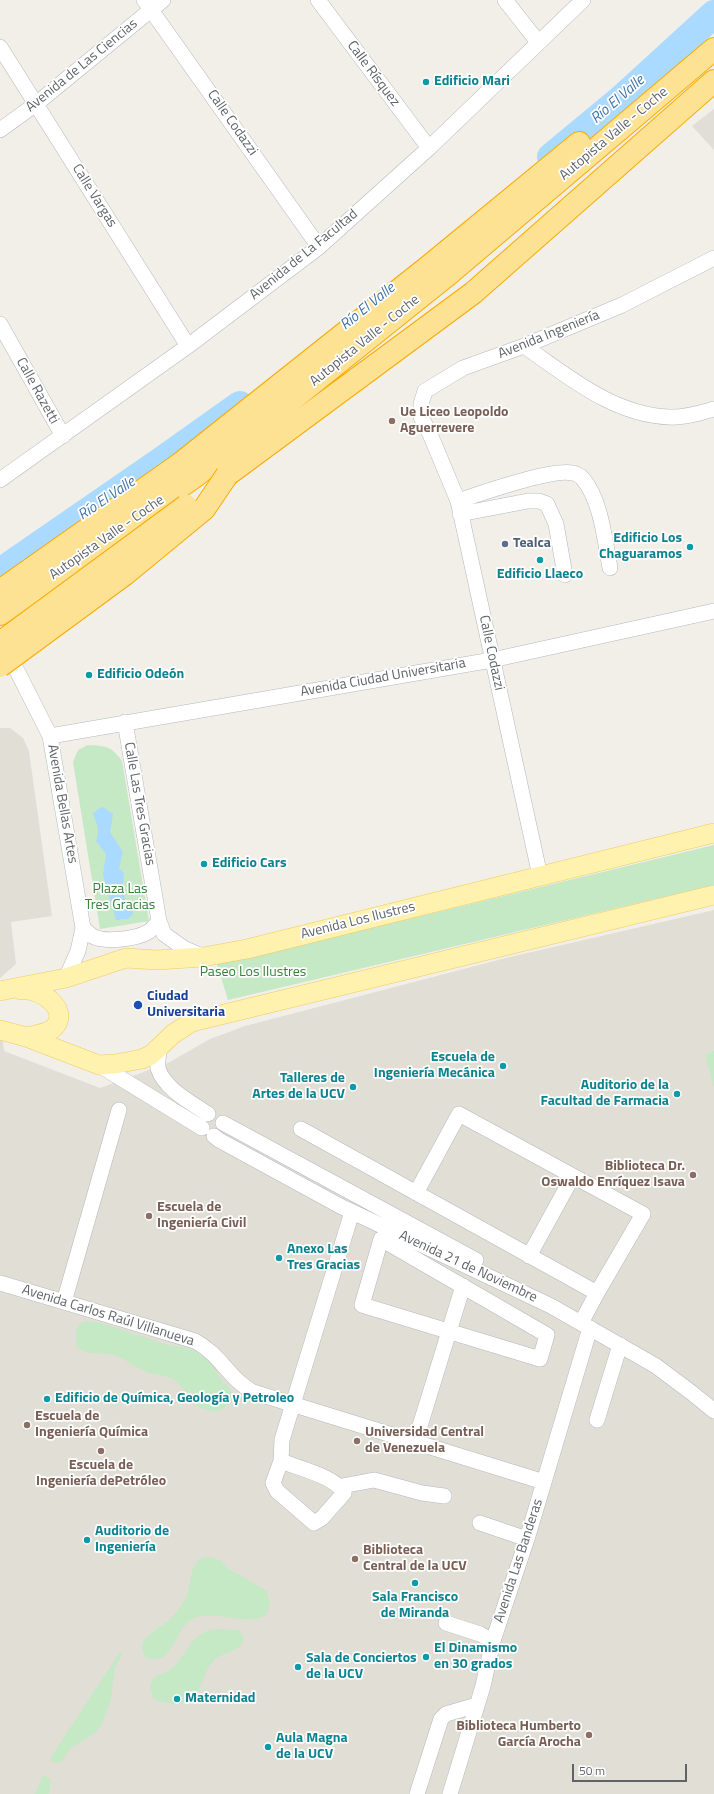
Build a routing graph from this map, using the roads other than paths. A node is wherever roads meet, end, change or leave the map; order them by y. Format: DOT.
graph roads {
  1 [pos="163,0"];
  2 [pos="318,0"];
  3 [pos="505,0"];
  4 [pos="583,0"];
  5 [pos="148,5"];
  6 [pos="714,32"];
  7 [pos="538,42"];
  8 [pos="0,47"];
  9 [pos="714,49"];
  10 [pos="714,81"];
  11 [pos="36,104"];
  12 [pos="0,130"];
  13 [pos="429,148"];
  14 [pos="319,247"];
  15 [pos="714,258"];
  16 [pos="436,272"];
  17 [pos="0,324"];
  18 [pos="188,346"];
  19 [pos="524,346"];
  20 [pos="714,409"];
  21 [pos="430,434"];
  22 [pos="62,436"];
  23 [pos="227,475"];
  24 [pos="0,480"];
  25 [pos="459,508"];
  26 [pos="610,568"];
  27 [pos="565,575"];
  28 [pos="0,592"];
  29 [pos="714,611"];
  30 [pos="0,614"];
  31 [pos="0,637"];
  32 [pos="0,643"];
  33 [pos="492,660"];
  34 [pos="0,666"];
  35 [pos="125,722"];
  36 [pos="50,736"];
  37 [pos="714,833"];
  38 [pos="540,876"];
  39 [pos="714,895"];
  40 [pos="159,921"];
  41 [pos="83,928"];
  42 [pos="203,957"];
  43 [pos="66,978"];
  44 [pos="0,991"];
  45 [pos="0,1030"];
  46 [pos="26,1037"];
  47 [pos="160,1047"];
  48 [pos="99,1065"];
  49 [pos="119,1110"];
  50 [pos="208,1114"];
  51 [pos="223,1123"];
  52 [pos="301,1129"];
  53 [pos="573,1176"];
  54 [pos="416,1193"];
  55 [pos="352,1212"];
  56 [pos="529,1256"];
  57 [pos="0,1282"];
  58 [pos="463,1286"];
  59 [pos="597,1293"];
  60 [pos="64,1302"];
  61 [pos="585,1323"];
  62 [pos="449,1331"];
  63 [pos="620,1345"];
  64 [pos="714,1397"];
  65 [pos="293,1405"];
  66 [pos="714,1411"];
  67 [pos="597,1420"];
  68 [pos="415,1442"];
  69 [pos="281,1461"];
  70 [pos="544,1482"];
  71 [pos="342,1486"];
  72 [pos="444,1496"];
  73 [pos="480,1523"];
  74 [pos="527,1539"];
  75 [pos="446,1623"];
  76 [pos="494,1641"];
  77 [pos="477,1705"];
  78 [pos="417,1794"];
  79 [pos="450,1794"];
  1 -- 5 [label="street, Avenida de Las Ciencias"];
  2 -- 13 [label="street, Calle Rísquez"];
  3 -- 7 [label="street"];
  4 -- 7 [label="street, Avenida de La Facultad"];
  5 -- 11 [label="street, Avenida de Las Ciencias"];
  5 -- 14 [label="street, Calle Codazzi"];
  6 -- 16 [label="highway, Autopista Valle - Coche"];
  7 -- 13 [label="street, Avenida de La Facultad"];
  8 -- 11 [label="street, Calle Vargas"];
  9 -- 16 [label="highway, Autopista Valle - Coche"];
  10 -- 23 [label="highway, Autopista Valle - Coche"];
  11 -- 12 [label="street, Avenida de Las Ciencias"];
  11 -- 18 [label="street, Calle Vargas"];
  13 -- 14 [label="street, Avenida de La Facultad"];
  14 -- 18 [label="street, Avenida de La Facultad"];
  15 -- 19 [label="street, Avenida Ingeniería"];
  16 -- 28 [label="highway, Autopista Valle - Coche"];
  16 -- 30 [label="highway, Autopista Valle - Coche"];
  17 -- 22 [label="street, Calle Razetti"];
  18 -- 22 [label="street, Avenida de La Facultad"];
  19 -- 20 [label="street"];
  19 -- 21 [label="street, Avenida Ingeniería"];
  21 -- 25 [label="street, Calle Codazzi"];
  22 -- 24 [label="street, Avenida de La Facultad"];
  23 -- 32 [label="highway, Autopista Valle - Coche, bridge"];
  23 -- 34 [label="highway, bridge"];
  25 -- 26 [label="street"];
  25 -- 27 [label="street"];
  25 -- 33 [label="street, Calle Codazzi"];
  29 -- 33 [label="street, Avenida Ciudad Universitaria"];
  31 -- 36 [label="street, Avenida Bellas Artes"];
  33 -- 35 [label="street, Avenida Ciudad Universitaria"];
  33 -- 38 [label="street, Calle Codazzi"];
  35 -- 36 [label="street, Avenida Ciudad Universitaria"];
  35 -- 40 [label="street, Calle Las Tres Gracias"];
  36 -- 41 [label="street, Avenida Bellas Artes"];
  37 -- 38 [label="main road, Avenida Los Ilustres"];
  38 -- 42 [label="main road, Avenida Los Ilustres"];
  39 -- 47 [label="main road"];
  40 -- 41 [label="street"];
  40 -- 42 [label="street, Calle Las Tres Gracias"];
  41 -- 43 [label="street, Avenida Bellas Artes"];
  42 -- 43 [label="main road, Avenida Los Ilustres"];
  43 -- 44 [label="main road, Avenida Los Ilustres"];
  44 -- 46 [label="main road"];
  45 -- 46 [label="main road"];
  46 -- 48 [label="main road"];
  47 -- 48 [label="main road"];
  47 -- 50 [label="street"];
  48 -- 55 [label="street, Avenida 21 de Noviembre"];
  49 -- 60 [label="street"];
  51 -- 61 [label="street, Avenida 21 de Noviembre"];
  52 -- 54 [label="street"];
  53 -- 54 [label="street"];
  53 -- 56 [label="street"];
  53 -- 59 [label="street, Avenida Las Banderas"];
  54 -- 56 [label="street"];
  55 -- 61 [label="street, Avenida 21 de Noviembre"];
  55 -- 65 [label="street"];
  56 -- 59 [label="street"];
  57 -- 60 [label="street, Avenida Carlos Raúl Villanueva"];
  58 -- 62 [label="street"];
  58 -- 62 [label="street"];
  58 -- 62 [label="street"];
  59 -- 61 [label="street, Avenida Las Banderas"];
  60 -- 65 [label="street, Avenida Carlos Raúl Villanueva"];
  61 -- 63 [label="street, Avenida 21 de Noviembre"];
  61 -- 64 [label="street, Avenida 21 de Noviembre"];
  61 -- 70 [label="street, Avenida Las Banderas"];
  62 -- 68 [label="street"];
  63 -- 66 [label="street, Avenida 21 de Noviembre"];
  63 -- 67 [label="street"];
  65 -- 68 [label="street, Avenida Carlos Raúl Villanueva"];
  65 -- 69 [label="street"];
  68 -- 70 [label="street, Avenida Carlos Raúl Villanueva"];
  69 -- 71 [label="street"];
  69 -- 71 [label="street"];
  70 -- 74 [label="street, Avenida Las Banderas"];
  71 -- 72 [label="street"];
  73 -- 74 [label="street"];
  74 -- 76 [label="street, Avenida Las Banderas"];
  75 -- 76 [label="street"];
  76 -- 77 [label="street, Avenida Las Banderas"];
  77 -- 78 [label="street"];
  77 -- 79 [label="street, Avenida Las Banderas"];
}
